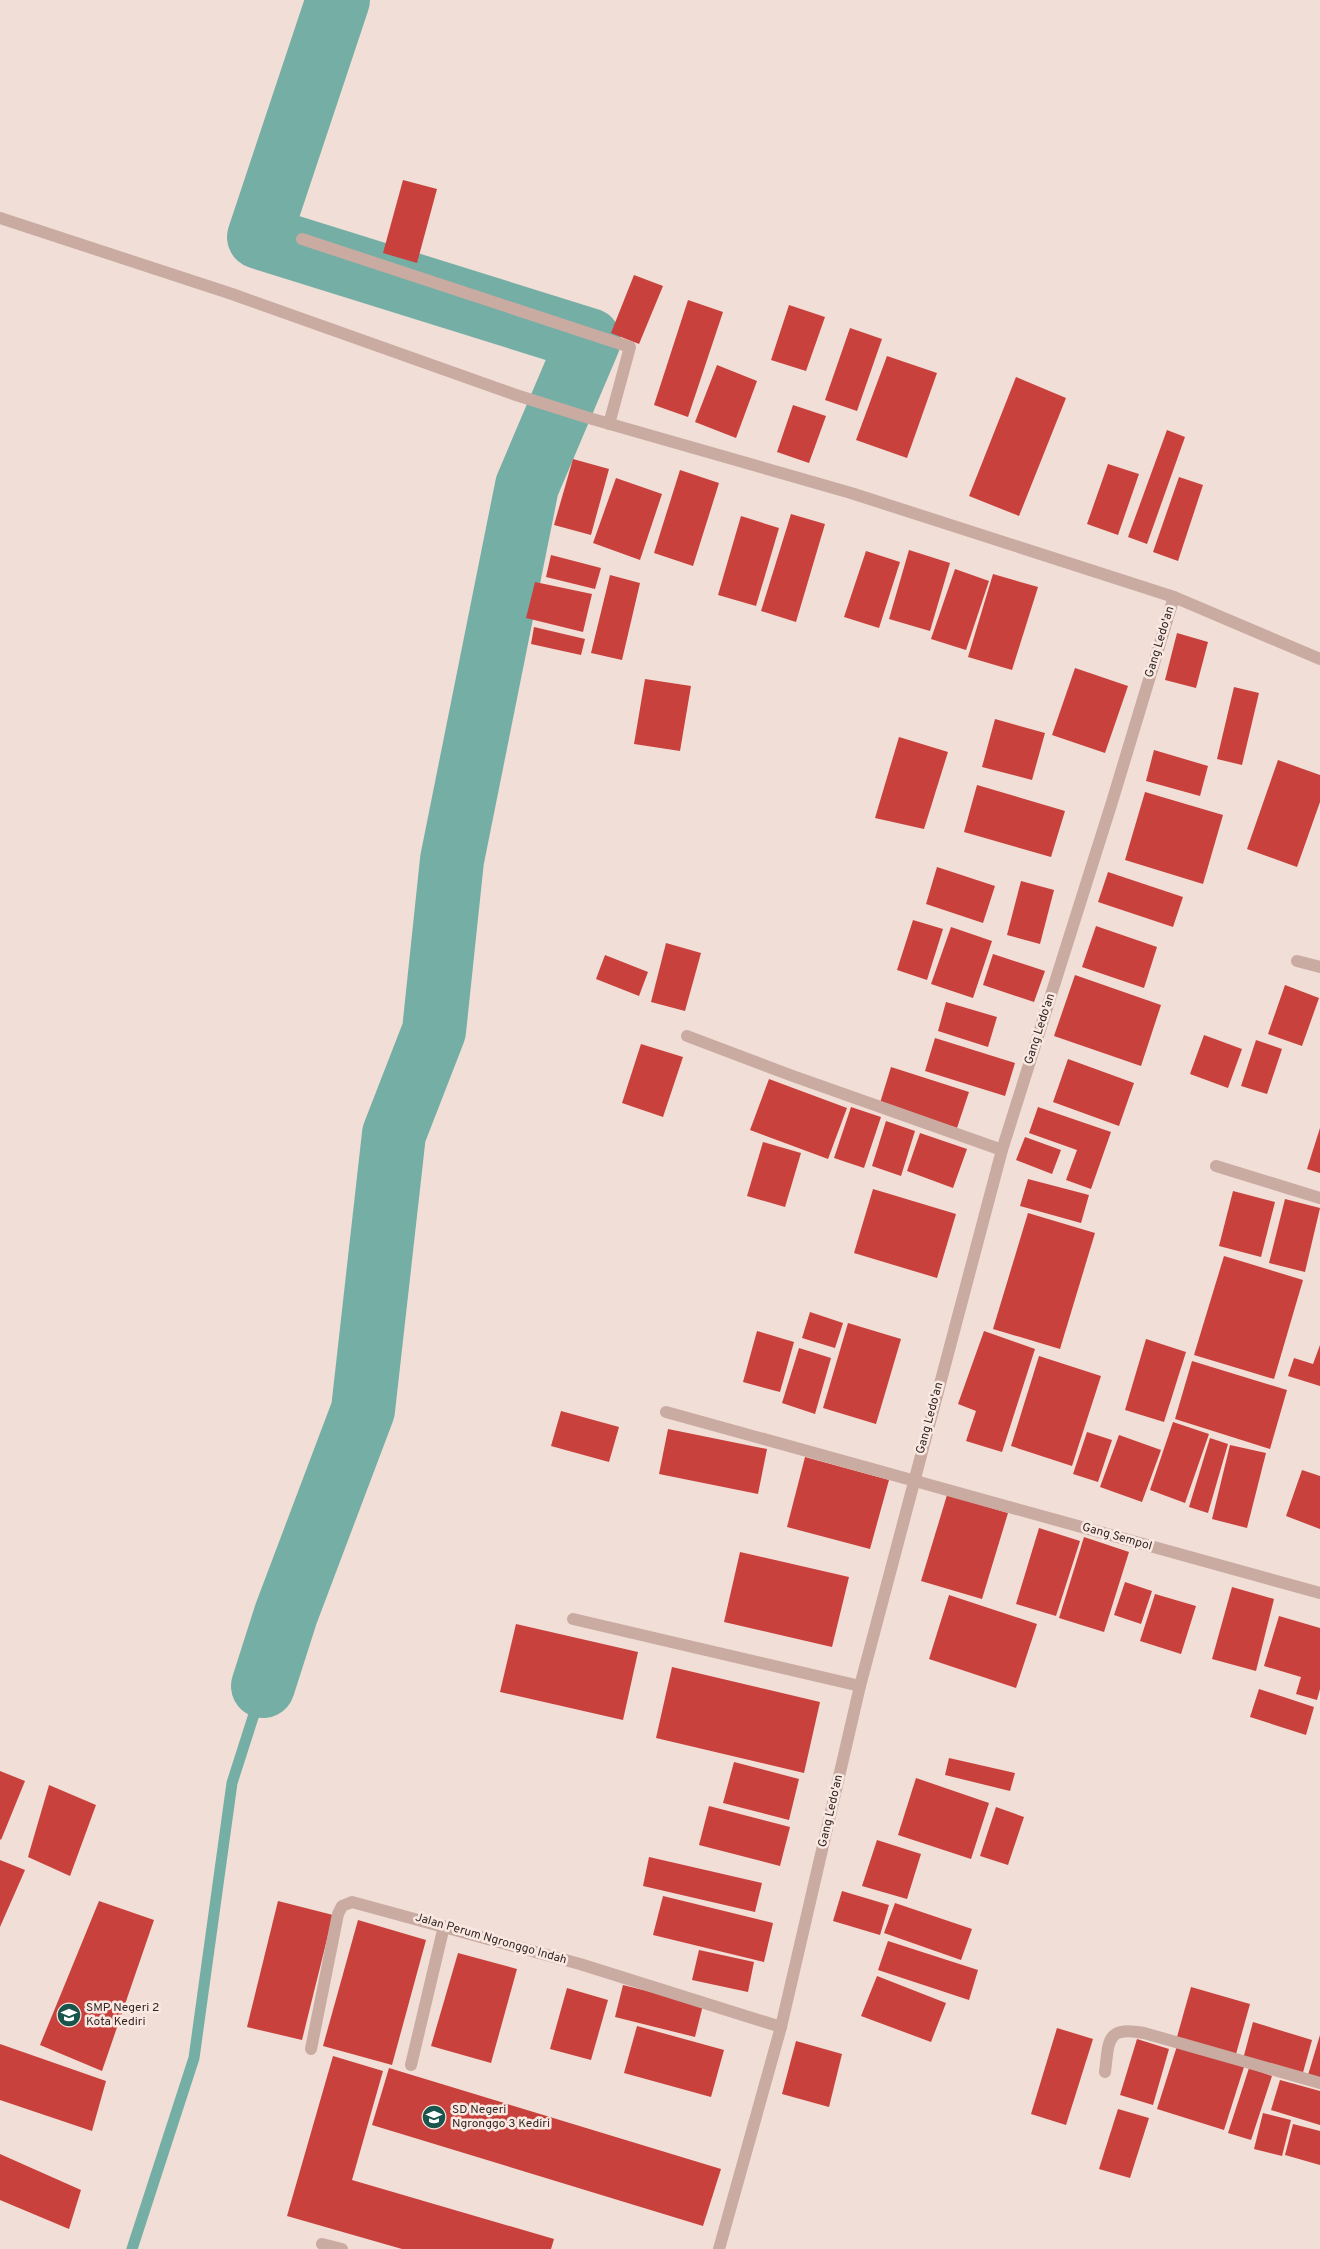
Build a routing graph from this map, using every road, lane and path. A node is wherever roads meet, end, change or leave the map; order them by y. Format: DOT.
graph roads {
  1 [pos="0,218"];
  2 [pos="302,239"];
  3 [pos="609,424"];
  4 [pos="1174,597"];
  5 [pos="1320,659"];
  6 [pos="1297,961"];
  7 [pos="1320,968"];
  8 [pos="687,1036"];
  9 [pos="1002,1150"];
  10 [pos="1216,1166"];
  11 [pos="1320,1198"];
  12 [pos="666,1412"];
  13 [pos="913,1480"];
  14 [pos="1320,1593"];
  15 [pos="573,1619"];
  16 [pos="860,1686"];
  17 [pos="444,1926"];
  18 [pos="781,2027"];
  19 [pos="311,2050"];
  20 [pos="412,2065"];
  21 [pos="1106,2072"];
  22 [pos="1320,2083"];
  23 [pos="322,2244"];
  24 [pos="342,2249"];
  25 [pos="719,2249"];
  1 -- 3 [label="street"];
  2 -- 3 [label="street"];
  3 -- 4 [label="street"];
  4 -- 5 [label="street"];
  4 -- 9 [label="street, Gang Ledo'an"];
  6 -- 7 [label="street"];
  8 -- 9 [label="street"];
  9 -- 13 [label="street, Gang Ledo'an"];
  10 -- 11 [label="street"];
  12 -- 13 [label="street, Gang Sempol"];
  13 -- 14 [label="street, Gang Sempol"];
  13 -- 16 [label="street, Gang Ledo'an"];
  15 -- 16 [label="street"];
  16 -- 18 [label="street, Gang Ledo'an"];
  17 -- 18 [label="street, Jalan Perum Ngronggo Indah"];
  17 -- 19 [label="street, Jalan Perum Ngronggo Indah"];
  17 -- 20 [label="street"];
  18 -- 25 [label="street, Gang Ledo'an"];
  21 -- 22 [label="street"];
  23 -- 24 [label="street"];
}
